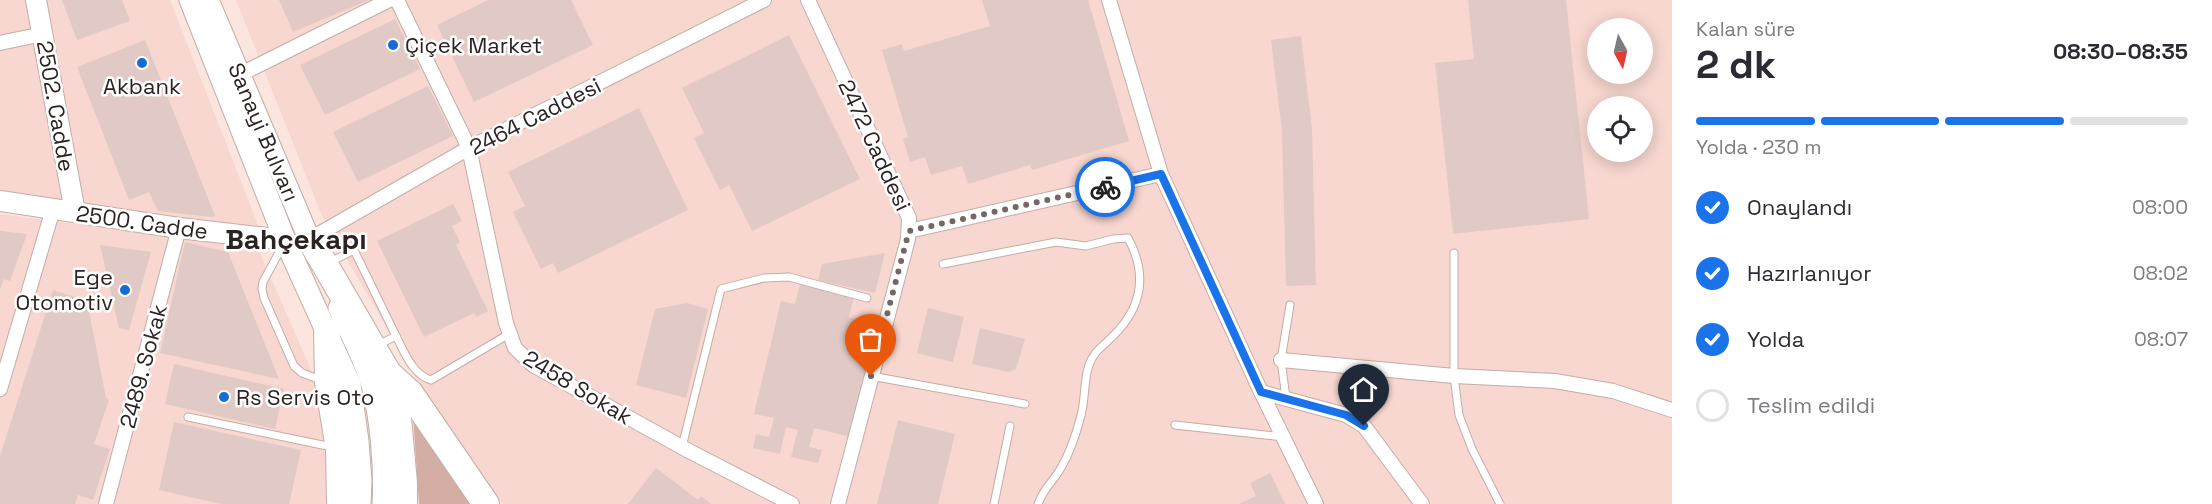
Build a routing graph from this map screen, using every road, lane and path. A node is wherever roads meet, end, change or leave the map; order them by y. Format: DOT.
graph roads {
  1 [pos="36,0"];
  2 [pos="178,0"];
  3 [pos="190,0"];
  4 [pos="208,0"];
  5 [pos="221,0"];
  6 [pos="389,0"];
  7 [pos="397,0"];
  8 [pos="764,0"];
  9 [pos="808,0"];
  10 [pos="1109,0"];
  11 [pos="43,34"];
  12 [pos="0,43"];
  13 [pos="229,75"];
  14 [pos="469,148"];
  15 [pos="1161,174"];
  16 [pos="0,201"];
  17 [pos="53,209"];
  18 [pos="75,212"];
  19 [pos="179,228"];
  20 [pos="909,231"];
  21 [pos="297,240"];
  22 [pos="1454,253"];
  23 [pos="325,264"];
  24 [pos="943,264"];
  25 [pos="867,298"];
  26 [pos="1290,305"];
  27 [pos="327,330"];
  28 [pos="509,334"];
  29 [pos="396,336"];
  30 [pos="373,347"];
  31 [pos="1281,360"];
  32 [pos="871,376"];
  33 [pos="1454,376"];
  34 [pos="380,379"];
  35 [pos="339,383"];
  36 [pos="0,389"];
  37 [pos="1261,392"];
  38 [pos="1286,398"];
  39 [pos="1026,404"];
  40 [pos="1672,410"];
  41 [pos="188,417"];
  42 [pos="1175,425"];
  43 [pos="1010,426"];
  44 [pos="1284,437"];
  45 [pos="682,447"];
  46 [pos="339,449"];
  47 [pos="106,504"];
  48 [pos="340,504"];
  49 [pos="360,504"];
  50 [pos="382,504"];
  51 [pos="404,504"];
  52 [pos="486,504"];
  53 [pos="792,504"];
  54 [pos="838,504"];
  55 [pos="994,504"];
  56 [pos="1038,504"];
  57 [pos="1316,504"];
  58 [pos="1422,504"];
  59 [pos="1500,504"];
  1 -- 11 [label="street, 2502. Cadde"];
  2 -- 13 [label="main road"];
  3 -- 13 [label="main road, Sanayi Bulvarı"];
  4 -- 13 [label="main road, Sanayi Bulvarı"];
  5 -- 13 [label="main road"];
  6 -- 13 [label="street"];
  7 -- 14 [label="street, 2458 Sokak"];
  8 -- 14 [label="street, 2464 Caddesi"];
  9 -- 20 [label="street, 2472 Caddesi"];
  10 -- 15 [label="street"];
  11 -- 12 [label="street"];
  11 -- 18 [label="street, 2502. Cadde"];
  13 -- 21 [label="main road, Sanayi Bulvarı"];
  14 -- 21 [label="street, 2464 Caddesi"];
  14 -- 28 [label="street, 2458 Sokak"];
  15 -- 20 [label="street"];
  15 -- 37 [label="street"];
  16 -- 17 [label="street, 2500. Cadde"];
  17 -- 18 [label="street, 2500. Cadde"];
  17 -- 36 [label="street"];
  18 -- 19 [label="street, 2500. Cadde"];
  19 -- 21 [label="street, 2500. Cadde"];
  19 -- 47 [label="street, 2489. Sokak"];
  20 -- 32 [label="street, 2472 Caddesi"];
  21 -- 23 [label="highway"];
  21 -- 27 [label="main road, Sanayi Bulvarı"];
  21 -- 34 [label="main road, Sanayi Bulvarı"];
  21 -- 35 [label="lane"];
  22 -- 33 [label="lane"];
  23 -- 29 [label="lane"];
  23 -- 30 [label="highway"];
  24 -- 56 [label="lane"];
  25 -- 45 [label="lane"];
  26 -- 31 [label="lane"];
  27 -- 35 [label="highway"];
  28 -- 29 [label="lane"];
  28 -- 45 [label="street, 2458 Sokak"];
  29 -- 30 [label="lane"];
  30 -- 34 [label="highway"];
  31 -- 33 [label="street"];
  31 -- 38 [label="lane"];
  32 -- 39 [label="lane"];
  32 -- 54 [label="street, 2472 Caddesi"];
  33 -- 40 [label="street"];
  33 -- 59 [label="lane"];
  34 -- 50 [label="main road, Sanayi Bulvarı"];
  34 -- 51 [label="highway"];
  34 -- 52 [label="highway"];
  35 -- 46 [label="highway"];
  35 -- 49 [label="main road"];
  37 -- 38 [label="street"];
  37 -- 44 [label="street"];
  38 -- 58 [label="street"];
  41 -- 46 [label="lane"];
  42 -- 44 [label="lane"];
  43 -- 55 [label="lane"];
  44 -- 57 [label="street"];
  45 -- 53 [label="street, 2458 Sokak"];
  46 -- 48 [label="highway"];
}
